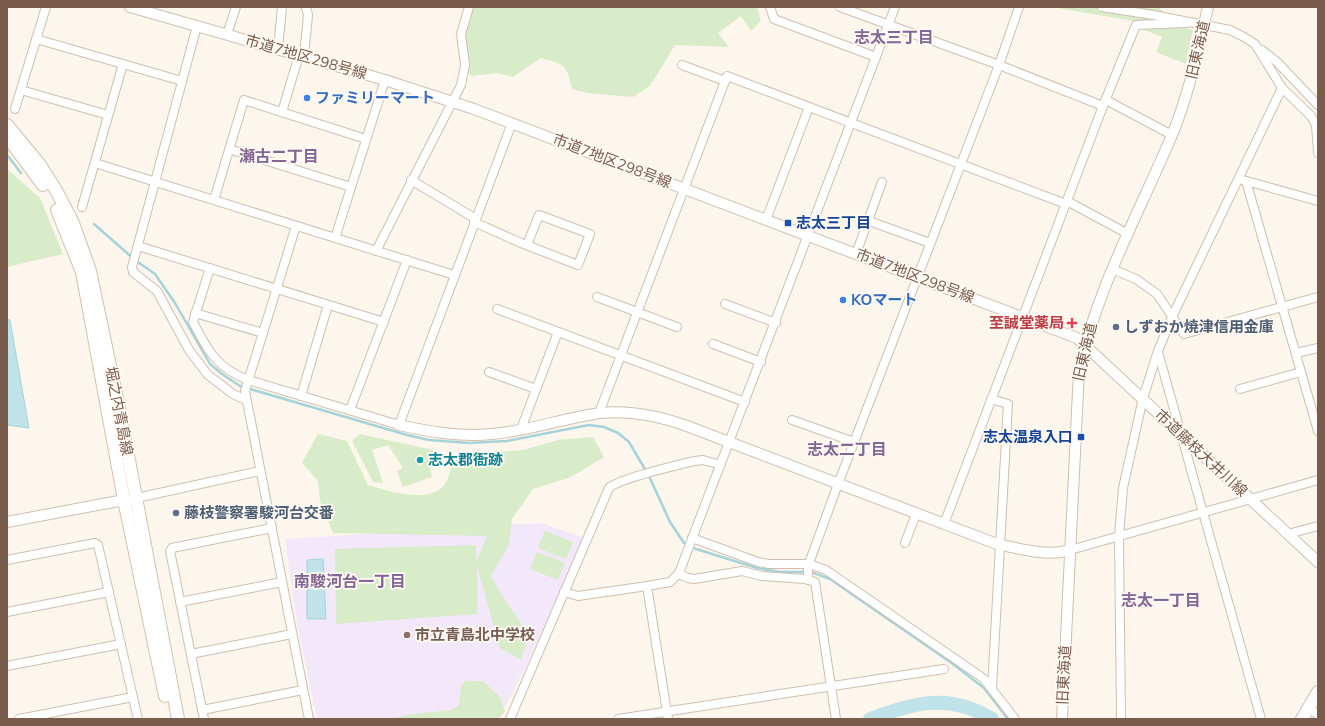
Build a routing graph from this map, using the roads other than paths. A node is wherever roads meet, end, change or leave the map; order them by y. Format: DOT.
graph roads {
  1 [pos="46,7"];
  2 [pos="130,7"];
  3 [pos="236,7"];
  4 [pos="282,7"];
  5 [pos="306,7"];
  6 [pos="469,7"];
  7 [pos="770,7"];
  8 [pos="840,7"];
  9 [pos="895,7"];
  10 [pos="1019,7"];
  11 [pos="1102,7"];
  12 [pos="1208,7"];
  13 [pos="1205,22"];
  14 [pos="1186,23"];
  15 [pos="888,25"];
  16 [pos="197,26"];
  17 [pos="227,34"];
  18 [pos="36,39"];
  19 [pos="1255,44"];
  20 [pos="278,49"];
  21 [pos="302,56"];
  22 [pos="876,58"];
  23 [pos="123,64"];
  24 [pos="682,65"];
  25 [pos="999,65"];
  26 [pos="385,80"];
  27 [pos="182,81"];
  28 [pos="725,81"];
  29 [pos="1282,88"];
  30 [pos="21,90"];
  31 [pos="451,101"];
  32 [pos="1104,103"];
  33 [pos="1318,105"];
  34 [pos="809,107"];
  35 [pos="15,109"];
  36 [pos="282,112"];
  37 [pos="108,115"];
  38 [pos="512,123"];
  39 [pos="851,124"];
  40 [pos="7,125"];
  41 [pos="1172,135"];
  42 [pos="7,136"];
  43 [pos="366,138"];
  44 [pos="229,149"];
  45 [pos="1318,153"];
  46 [pos="95,163"];
  47 [pos="960,165"];
  48 [pos="411,180"];
  49 [pos="1242,180"];
  50 [pos="155,182"];
  51 [pos="882,182"];
  52 [pos="351,187"];
  53 [pos="684,188"];
  54 [pos="214,200"];
  55 [pos="1318,201"];
  56 [pos="1066,202"];
  57 [pos="82,207"];
  58 [pos="475,220"];
  59 [pos="766,220"];
  60 [pos="870,221"];
  61 [pos="296,226"];
  62 [pos="1128,234"];
  63 [pos="808,236"];
  64 [pos="335,238"];
  65 [pos="930,244"];
  66 [pos="527,246"];
  67 [pos="137,250"];
  68 [pos="376,251"];
  69 [pos="856,254"];
  70 [pos="407,260"];
  71 [pos="210,268"];
  72 [pos="1112,269"];
  73 [pos="454,275"];
  74 [pos="917,277"];
  75 [pos="277,289"];
  76 [pos="597,297"];
  77 [pos="1318,297"];
  78 [pos="725,304"];
  79 [pos="328,305"];
  80 [pos="1282,307"];
  81 [pos="497,309"];
  82 [pos="637,312"];
  83 [pos="195,313"];
  84 [pos="1022,317"];
  85 [pos="1172,317"];
  86 [pos="384,322"];
  87 [pos="776,323"];
  88 [pos="677,327"];
  89 [pos="558,332"];
  90 [pos="263,334"];
  91 [pos="713,344"];
  92 [pos="1085,344"];
  93 [pos="1318,348"];
  94 [pos="1158,351"];
  95 [pos="1296,353"];
  96 [pos="621,355"];
  97 [pos="761,362"];
  98 [pos="489,372"];
  99 [pos="1301,372"];
  100 [pos="248,381"];
  101 [pos="536,389"];
  102 [pos="1240,389"];
  103 [pos="300,396"];
  104 [pos="1143,398"];
  105 [pos="991,399"];
  106 [pos="246,400"];
  107 [pos="745,402"];
  108 [pos="350,410"];
  109 [pos="599,413"];
  110 [pos="792,420"];
  111 [pos="399,425"];
  112 [pos="522,429"];
  113 [pos="1318,431"];
  114 [pos="1182,434"];
  115 [pos="728,442"];
  116 [pos="854,442"];
  117 [pos="721,465"];
  118 [pos="260,471"];
  119 [pos="1318,480"];
  120 [pos="838,484"];
  121 [pos="130,499"];
  122 [pos="1250,499"];
  123 [pos="1204,513"];
  124 [pos="916,514"];
  125 [pos="7,522"];
  126 [pos="944,524"];
  127 [pos="1318,526"];
  128 [pos="272,528"];
  129 [pos="1288,534"];
  130 [pos="1119,536"];
  131 [pos="692,539"];
  132 [pos="905,543"];
  133 [pos="1000,544"];
  134 [pos="1070,550"];
  135 [pos="7,560"];
  136 [pos="1318,562"];
  137 [pos="809,565"];
  138 [pos="679,574"];
  139 [pos="808,580"];
  140 [pos="282,582"];
  141 [pos="648,586"];
  142 [pos="109,592"];
  143 [pos="564,592"];
  144 [pos="180,602"];
  145 [pos="7,612"];
  146 [pos="292,634"];
  147 [pos="120,644"];
  148 [pos="191,654"];
  149 [pos="7,666"];
  150 [pos="944,669"];
  151 [pos="832,687"];
  152 [pos="992,688"];
  153 [pos="303,690"];
  154 [pos="1318,692"];
  155 [pos="132,697"];
  156 [pos="202,710"];
  157 [pos="1313,711"];
  158 [pos="668,715"];
  159 [pos="19,719"];
  160 [pos="138,719"];
  161 [pos="170,719"];
  162 [pos="178,719"];
  163 [pos="204,719"];
  164 [pos="309,719"];
  165 [pos="510,719"];
  166 [pos="618,719"];
  167 [pos="836,719"];
  168 [pos="1015,719"];
  169 [pos="1062,719"];
  170 [pos="1121,719"];
  171 [pos="1260,719"];
  172 [pos="1302,719"];
  1 -- 18 [label="street"];
  2 -- 16 [label="street, 市道7地区298号線"];
  3 -- 17 [label="street"];
  4 -- 20 [label="street"];
  5 -- 21 [label="street"];
  6 -- 31 [label="street"];
  7 -- 22 [label="street"];
  8 -- 15 [label="street"];
  9 -- 15 [label="street"];
  10 -- 25 [label="street"];
  11 -- 14 [label="street"];
  12 -- 13 [label="street, 旧東海道"];
  13 -- 14 [label="street"];
  13 -- 19 [label="street"];
  13 -- 41 [label="street, 旧東海道"];
  14 -- 32 [label="street"];
  15 -- 22 [label="street"];
  15 -- 25 [label="street"];
  16 -- 17 [label="street, 市道7地区298号線"];
  16 -- 27 [label="street"];
  17 -- 20 [label="street, 市道7地区298号線"];
  18 -- 23 [label="street"];
  18 -- 30 [label="street"];
  19 -- 29 [label="street"];
  19 -- 33 [label="street"];
  20 -- 21 [label="street, 市道7地区298号線"];
  21 -- 26 [label="street, 市道7地区298号線"];
  21 -- 36 [label="street"];
  22 -- 39 [label="street"];
  23 -- 27 [label="street"];
  23 -- 37 [label="street"];
  24 -- 28 [label="street"];
  25 -- 32 [label="street"];
  25 -- 47 [label="street"];
  26 -- 31 [label="street, 市道7地区298号線"];
  26 -- 43 [label="street"];
  27 -- 50 [label="street"];
  28 -- 34 [label="street"];
  28 -- 53 [label="street"];
  29 -- 45 [label="street"];
  29 -- 49 [label="street"];
  30 -- 35 [label="street"];
  30 -- 37 [label="street"];
  31 -- 38 [label="street, 市道7地区298号線"];
  31 -- 48 [label="street"];
  32 -- 41 [label="street"];
  32 -- 56 [label="street"];
  34 -- 39 [label="street"];
  34 -- 59 [label="street"];
  36 -- 43 [label="street"];
  36 -- 44 [label="street"];
  37 -- 46 [label="street"];
  38 -- 53 [label="street, 市道7地区298号線"];
  38 -- 58 [label="street"];
  39 -- 47 [label="street"];
  39 -- 63 [label="street"];
  40 -- 121 [label="main road, 堀之内青島線"];
  41 -- 62 [label="street, 旧東海道"];
  42 -- 121 [label="main road, 堀之内青島線"];
  43 -- 52 [label="street"];
  44 -- 52 [label="street"];
  44 -- 54 [label="street"];
  46 -- 50 [label="street"];
  46 -- 57 [label="street"];
  47 -- 56 [label="street"];
  47 -- 65 [label="street"];
  48 -- 58 [label="street"];
  48 -- 68 [label="street"];
  49 -- 55 [label="street"];
  49 -- 80 [label="street"];
  49 -- 85 [label="street"];
  50 -- 54 [label="street"];
  50 -- 67 [label="street"];
  51 -- 60 [label="street"];
  52 -- 64 [label="street"];
  53 -- 59 [label="street, 市道7地区298号線"];
  53 -- 82 [label="street"];
  54 -- 61 [label="street"];
  56 -- 62 [label="street"];
  56 -- 84 [label="street"];
  58 -- 66 [label="street"];
  58 -- 73 [label="street"];
  59 -- 63 [label="street, 市道7地区298号線"];
  60 -- 65 [label="street"];
  60 -- 69 [label="street"];
  61 -- 64 [label="street"];
  61 -- 75 [label="street"];
  62 -- 72 [label="street, 旧東海道"];
  63 -- 69 [label="street, 市道7地区298号線"];
  63 -- 87 [label="street"];
  64 -- 68 [label="street"];
  65 -- 74 [label="street"];
  66 -- 66 [label="street"];
  67 -- 71 [label="street"];
  67 -- 106 [label="street"];
  68 -- 70 [label="street"];
  69 -- 74 [label="street, 市道7地区298号線"];
  70 -- 73 [label="street"];
  70 -- 86 [label="street"];
  71 -- 75 [label="street"];
  71 -- 83 [label="street"];
  72 -- 85 [label="street"];
  72 -- 92 [label="street, 旧東海道"];
  73 -- 111 [label="street"];
  74 -- 84 [label="street, 市道7地区298号線"];
  74 -- 116 [label="street"];
  75 -- 79 [label="street"];
  75 -- 90 [label="street"];
  76 -- 82 [label="street"];
  77 -- 80 [label="street"];
  78 -- 87 [label="street"];
  79 -- 86 [label="street"];
  79 -- 103 [label="street"];
  80 -- 85 [label="street"];
  80 -- 95 [label="street"];
  81 -- 89 [label="street"];
  82 -- 88 [label="street"];
  82 -- 96 [label="street"];
  83 -- 90 [label="street"];
  83 -- 100 [label="street"];
  84 -- 92 [label="street, 市道7地区298号線"];
  84 -- 105 [label="street"];
  85 -- 94 [label="street"];
  86 -- 108 [label="street"];
  87 -- 97 [label="street"];
  89 -- 96 [label="street"];
  89 -- 101 [label="street"];
  90 -- 100 [label="street"];
  91 -- 97 [label="street"];
  92 -- 104 [label="street, 市道藤枝大井川線"];
  92 -- 134 [label="street, 旧東海道"];
  93 -- 95 [label="street"];
  94 -- 104 [label="street"];
  94 -- 114 [label="street"];
  95 -- 99 [label="street"];
  96 -- 107 [label="street"];
  96 -- 109 [label="street"];
  97 -- 107 [label="street"];
  98 -- 101 [label="street"];
  99 -- 102 [label="street"];
  99 -- 113 [label="street"];
  100 -- 103 [label="street"];
  100 -- 106 [label="street"];
  101 -- 112 [label="street"];
  103 -- 108 [label="street"];
  104 -- 114 [label="street, 市道藤枝大井川線"];
  104 -- 130 [label="street"];
  105 -- 126 [label="street"];
  105 -- 133 [label="street"];
  106 -- 118 [label="street"];
  107 -- 115 [label="street"];
  108 -- 111 [label="street"];
  109 -- 112 [label="street"];
  109 -- 115 [label="street"];
  110 -- 116 [label="street"];
  111 -- 112 [label="street"];
  114 -- 122 [label="street, 市道藤枝大井川線"];
  114 -- 123 [label="street"];
  115 -- 117 [label="street"];
  115 -- 120 [label="street"];
  116 -- 120 [label="street"];
  117 -- 131 [label="street"];
  117 -- 143 [label="street"];
  118 -- 121 [label="street"];
  118 -- 128 [label="street"];
  119 -- 122 [label="street"];
  120 -- 124 [label="street"];
  120 -- 137 [label="street"];
  121 -- 125 [label="street"];
  121 -- 161 [label="main road, 堀之内青島線"];
  121 -- 162 [label="main road, 堀之内青島線"];
  122 -- 123 [label="street"];
  122 -- 129 [label="street, 市道藤枝大井川線"];
  123 -- 130 [label="street"];
  123 -- 171 [label="street"];
  124 -- 126 [label="street"];
  124 -- 132 [label="street"];
  126 -- 133 [label="street"];
  127 -- 129 [label="street"];
  128 -- 140 [label="street"];
  128 -- 144 [label="street"];
  129 -- 136 [label="street, 市道藤枝大井川線"];
  130 -- 134 [label="street"];
  130 -- 170 [label="street"];
  131 -- 137 [label="street"];
  131 -- 138 [label="street"];
  133 -- 134 [label="street"];
  133 -- 152 [label="street"];
  134 -- 169 [label="street, 旧東海道"];
  135 -- 142 [label="street"];
  137 -- 139 [label="street"];
  137 -- 152 [label="street"];
  138 -- 139 [label="street"];
  138 -- 141 [label="street"];
  139 -- 151 [label="street"];
  140 -- 144 [label="street"];
  140 -- 146 [label="street"];
  141 -- 143 [label="street"];
  141 -- 158 [label="street"];
  142 -- 145 [label="street"];
  142 -- 147 [label="street"];
  143 -- 165 [label="street"];
  144 -- 148 [label="street"];
  146 -- 148 [label="street"];
  146 -- 153 [label="street"];
  147 -- 149 [label="street"];
  147 -- 155 [label="street"];
  148 -- 156 [label="street"];
  150 -- 151 [label="street"];
  151 -- 158 [label="street"];
  151 -- 167 [label="street"];
  152 -- 168 [label="street"];
  153 -- 156 [label="street"];
  153 -- 164 [label="street"];
  154 -- 157 [label="main road"];
  155 -- 159 [label="street"];
  155 -- 160 [label="street"];
  156 -- 163 [label="street"];
  157 -- 172 [label="main road"];
  158 -- 166 [label="street"];
}
